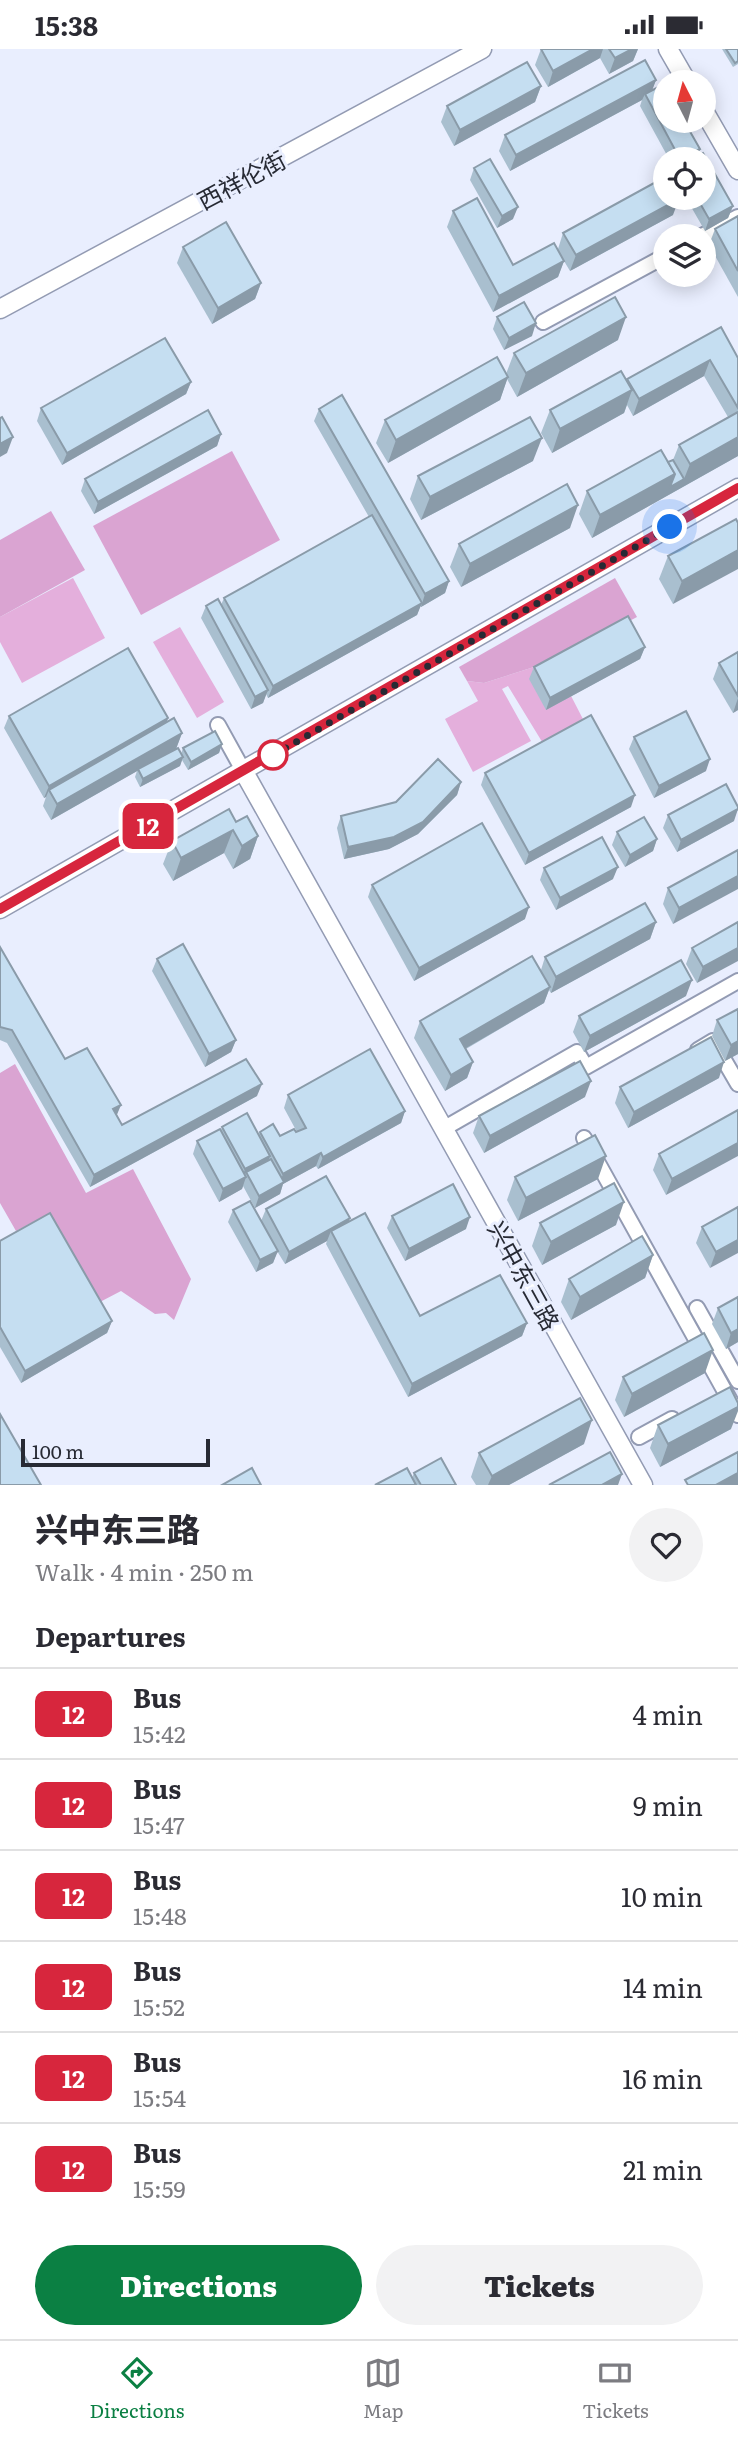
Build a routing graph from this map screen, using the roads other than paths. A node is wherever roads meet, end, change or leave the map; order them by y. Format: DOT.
graph roads {
  1 [pos="482,49"];
  2 [pos="668,49"];
  3 [pos="680,70"];
  4 [pos="716,132"];
  5 [pos="738,170"];
  6 [pos="738,217"];
  7 [pos="716,229"];
  8 [pos="653,263"];
  9 [pos="0,309"];
  10 [pos="543,323"];
  11 [pos="738,488"];
  12 [pos="218,725"];
  13 [pos="244,772"];
  14 [pos="0,909"];
  15 [pos="738,981"];
  16 [pos="680,1060"];
  17 [pos="738,1084"];
  18 [pos="443,1129"];
  19 [pos="584,1137"];
  20 [pos="697,1308"];
  21 [pos="738,1381"];
  22 [pos="688,1410"];
  23 [pos="738,1415"];
  24 [pos="639,1437"];
  25 [pos="643,1485"];
  1 -- 9 [label="street, 西祥伦街"];
  2 -- 3 [label="street"];
  4 -- 5 [label="street"];
  6 -- 7 [label="street"];
  8 -- 10 [label="street"];
  11 -- 13 [label="street"];
  12 -- 13 [label="street"];
  13 -- 14 [label="street"];
  13 -- 18 [label="street, 兴中东三路"];
  15 -- 18 [label="street"];
  16 -- 17 [label="street"];
  18 -- 25 [label="street, 兴中东三路"];
  19 -- 23 [label="street"];
  20 -- 21 [label="street"];
  22 -- 24 [label="street"];
}
